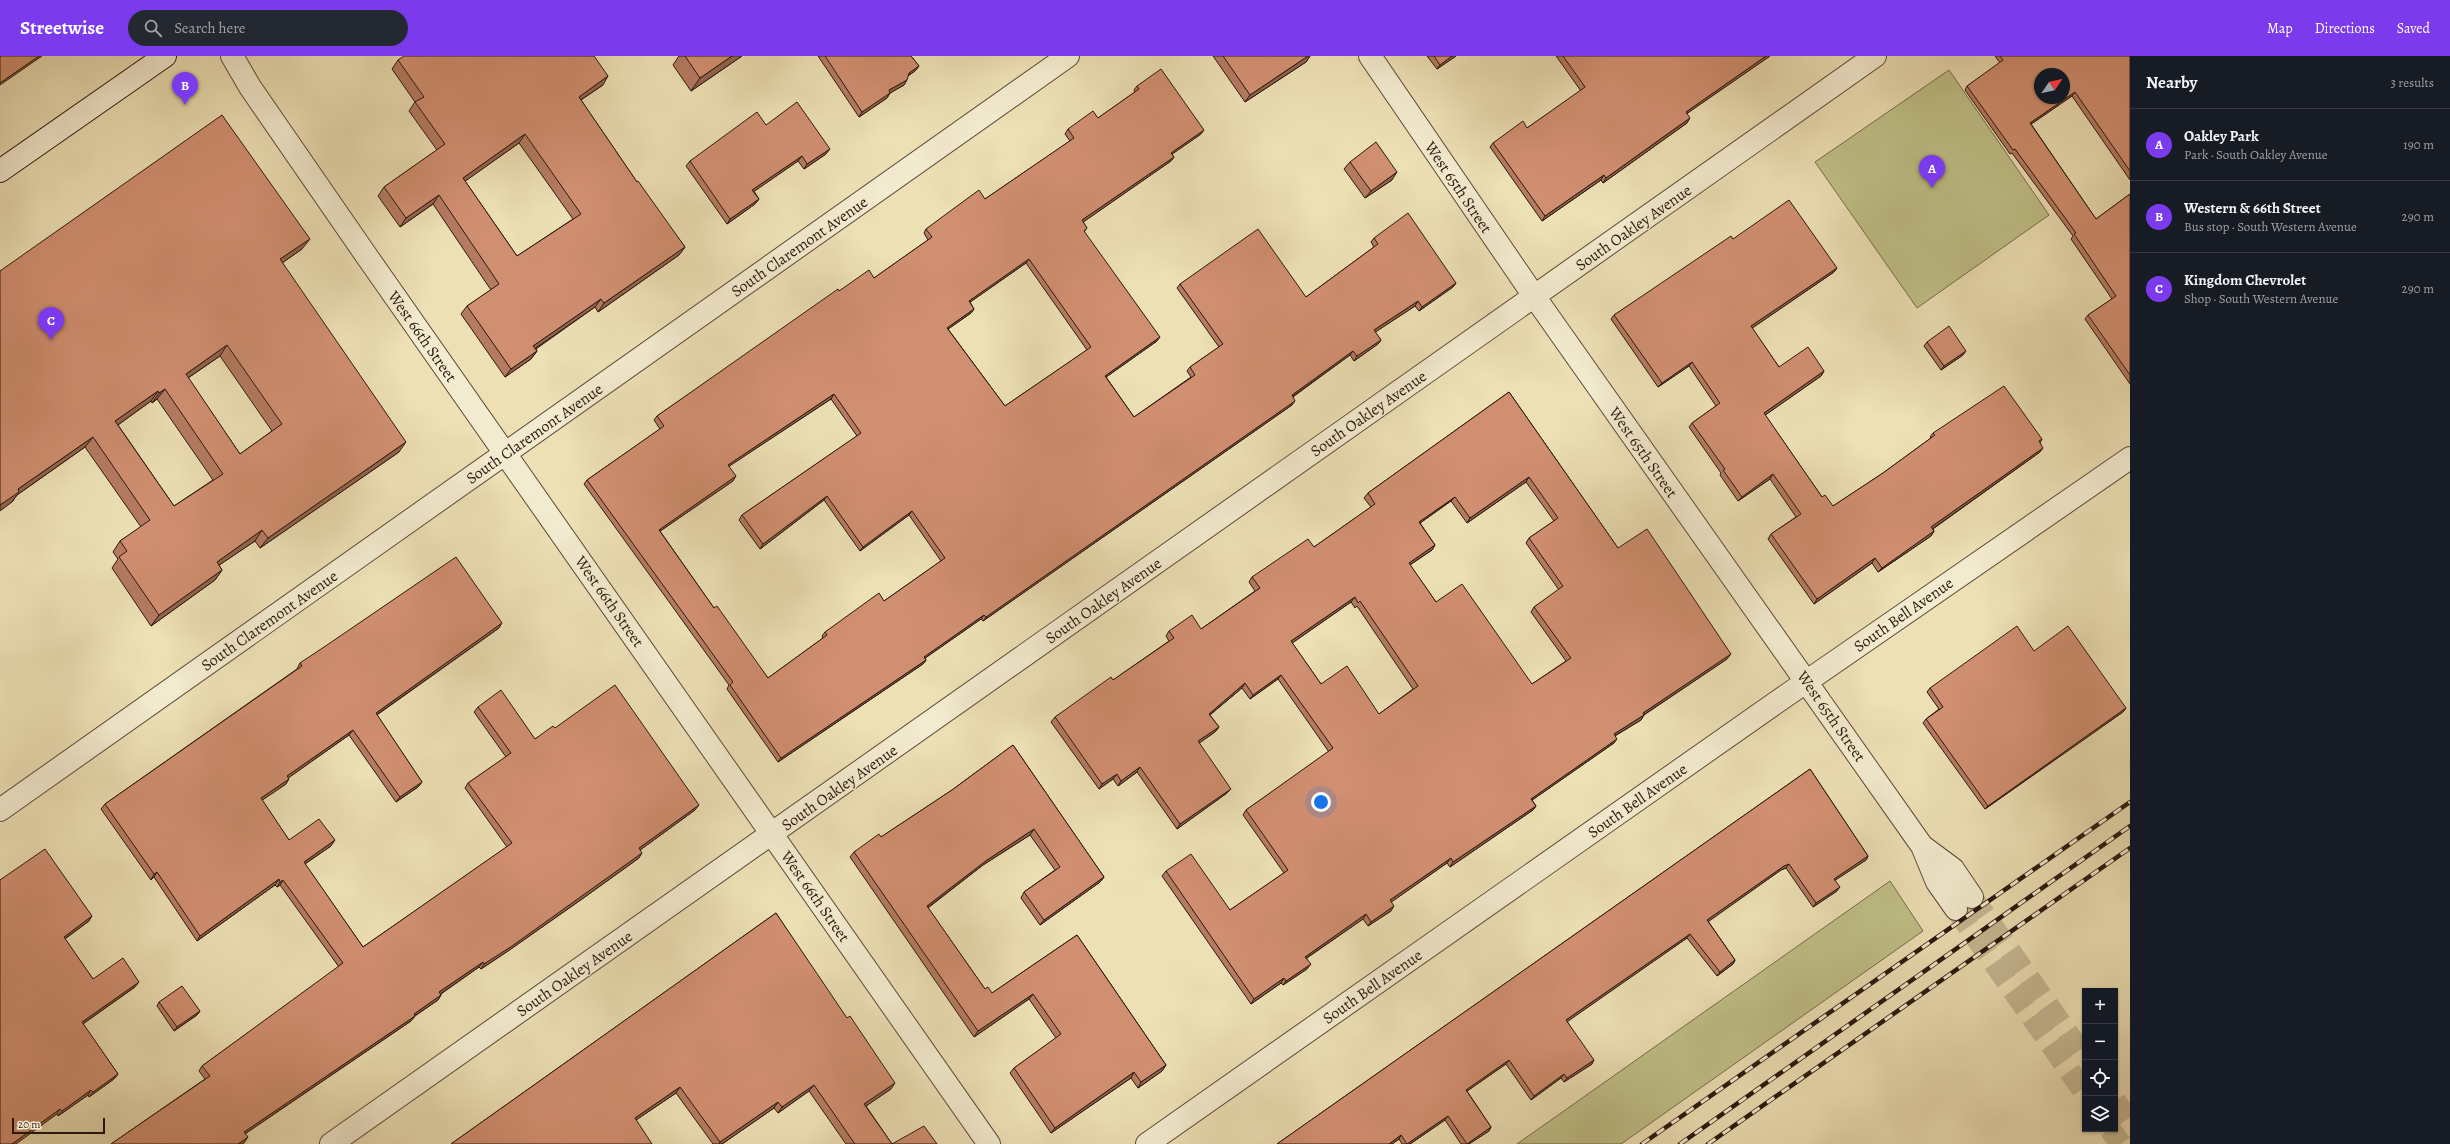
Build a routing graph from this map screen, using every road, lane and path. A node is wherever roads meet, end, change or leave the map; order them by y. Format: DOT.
graph roads {
  1 [pos="165,56"];
  2 [pos="232,56"];
  3 [pos="1068,56"];
  4 [pos="1370,56"];
  5 [pos="1875,56"];
  6 [pos="0,171"];
  7 [pos="1534,296"];
  8 [pos="505,453"];
  9 [pos="2130,458"];
  10 [pos="1808,681"];
  11 [pos="0,810"];
  12 [pos="772,834"];
  13 [pos="1964,903"];
  14 [pos="331,1144"];
  15 [pos="989,1144"];
  16 [pos="1147,1144"];
  1 -- 6 [label="street"];
  2 -- 8 [label="street, West 66th Street"];
  3 -- 8 [label="street, South Claremont Avenue"];
  4 -- 7 [label="street, West 65th Street"];
  5 -- 7 [label="street, South Oakley Avenue"];
  7 -- 10 [label="street, West 65th Street"];
  7 -- 12 [label="street, South Oakley Avenue"];
  8 -- 11 [label="street, South Claremont Avenue"];
  8 -- 12 [label="street, West 66th Street"];
  9 -- 10 [label="street, South Bell Avenue"];
  10 -- 13 [label="street, West 65th Street"];
  10 -- 16 [label="street, South Bell Avenue"];
  12 -- 14 [label="street, South Oakley Avenue"];
  12 -- 15 [label="street, West 66th Street"];
}
